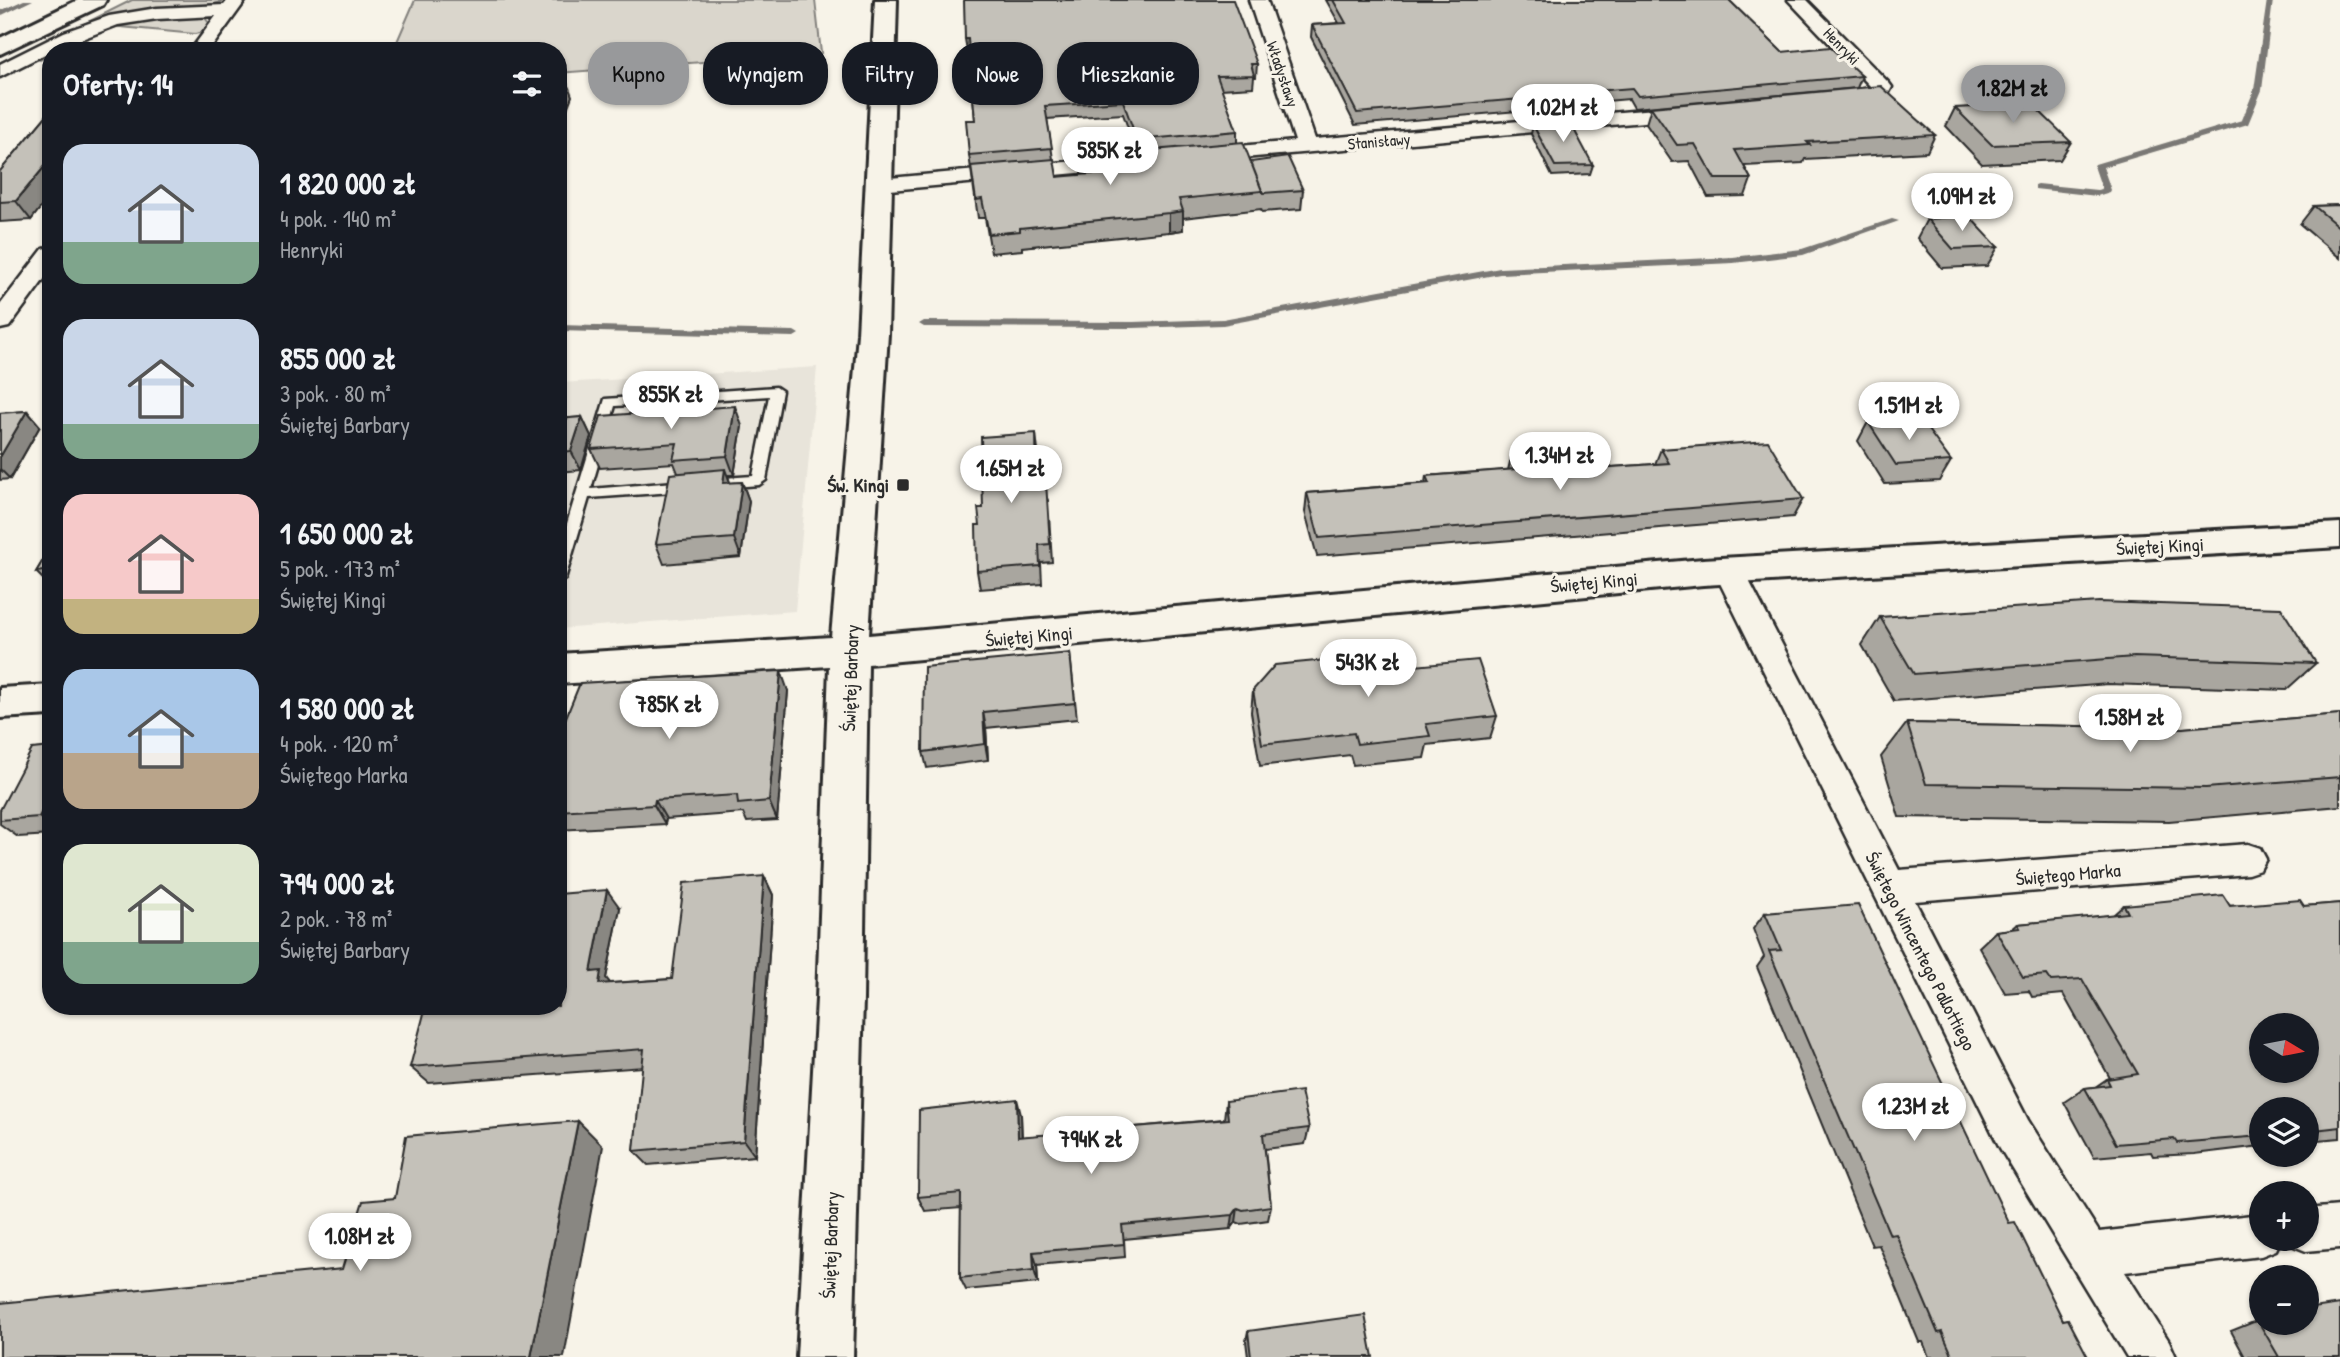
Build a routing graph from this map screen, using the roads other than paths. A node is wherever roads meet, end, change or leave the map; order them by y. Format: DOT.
graph roads {
  1 [pos="57,0"];
  2 [pos="95,0"];
  3 [pos="886,0"];
  4 [pos="1258,0"];
  5 [pos="1797,0"];
  6 [pos="233,5"];
  7 [pos="0,28"];
  8 [pos="60,42"];
  9 [pos="206,42"];
  10 [pos="0,47"];
  11 [pos="42,51"];
  12 [pos="0,71"];
  13 [pos="1823,99"];
  14 [pos="1712,110"];
  15 [pos="1308,148"];
  16 [pos="879,185"];
  17 [pos="42,266"];
  18 [pos="0,322"];
  19 [pos="583,494"];
  20 [pos="2340,535"];
  21 [pos="567,548"];
  22 [pos="1729,571"];
  23 [pos="849,650"];
  24 [pos="567,668"];
  25 [pos="42,701"];
  26 [pos="0,703"];
  27 [pos="2248,859"];
  28 [pos="1888,887"];
  29 [pos="2340,1227"];
  30 [pos="2319,1229"];
  31 [pos="2249,1236"];
  32 [pos="2091,1254"];
  33 [pos="825,1357"];
  34 [pos="2153,1357"];
  1 -- 7 [label="street"];
  2 -- 10 [label="street"];
  3 -- 16 [label="street, Świętej Barbary"];
  4 -- 15 [label="street, Władysławy"];
  5 -- 13 [label="street, Henryki"];
  6 -- 8 [label="street"];
  6 -- 9 [label="street"];
  11 -- 12 [label="street"];
  14 -- 15 [label="street, Stanisławy"];
  15 -- 16 [label="street, Stanisławy"];
  16 -- 23 [label="street, Świętej Barbary"];
  17 -- 18 [label="street"];
  19 -- 19 [label="lane"];
  19 -- 21 [label="lane"];
  20 -- 22 [label="street, Świętej Kingi"];
  22 -- 23 [label="street, Świętej Kingi"];
  22 -- 28 [label="street, Świętego Wincentego Pallottiego"];
  23 -- 24 [label="street, Świętej Kingi"];
  23 -- 33 [label="street, Świętej Barbary"];
  25 -- 26 [label="street"];
  27 -- 28 [label="street, Świętego Marka"];
  28 -- 32 [label="street, Świętego Wincentego Pallottiego"];
  29 -- 30 [label="street"];
  31 -- 32 [label="street"];
  32 -- 34 [label="street, Świętego Wincentego Pallottiego"];
}
